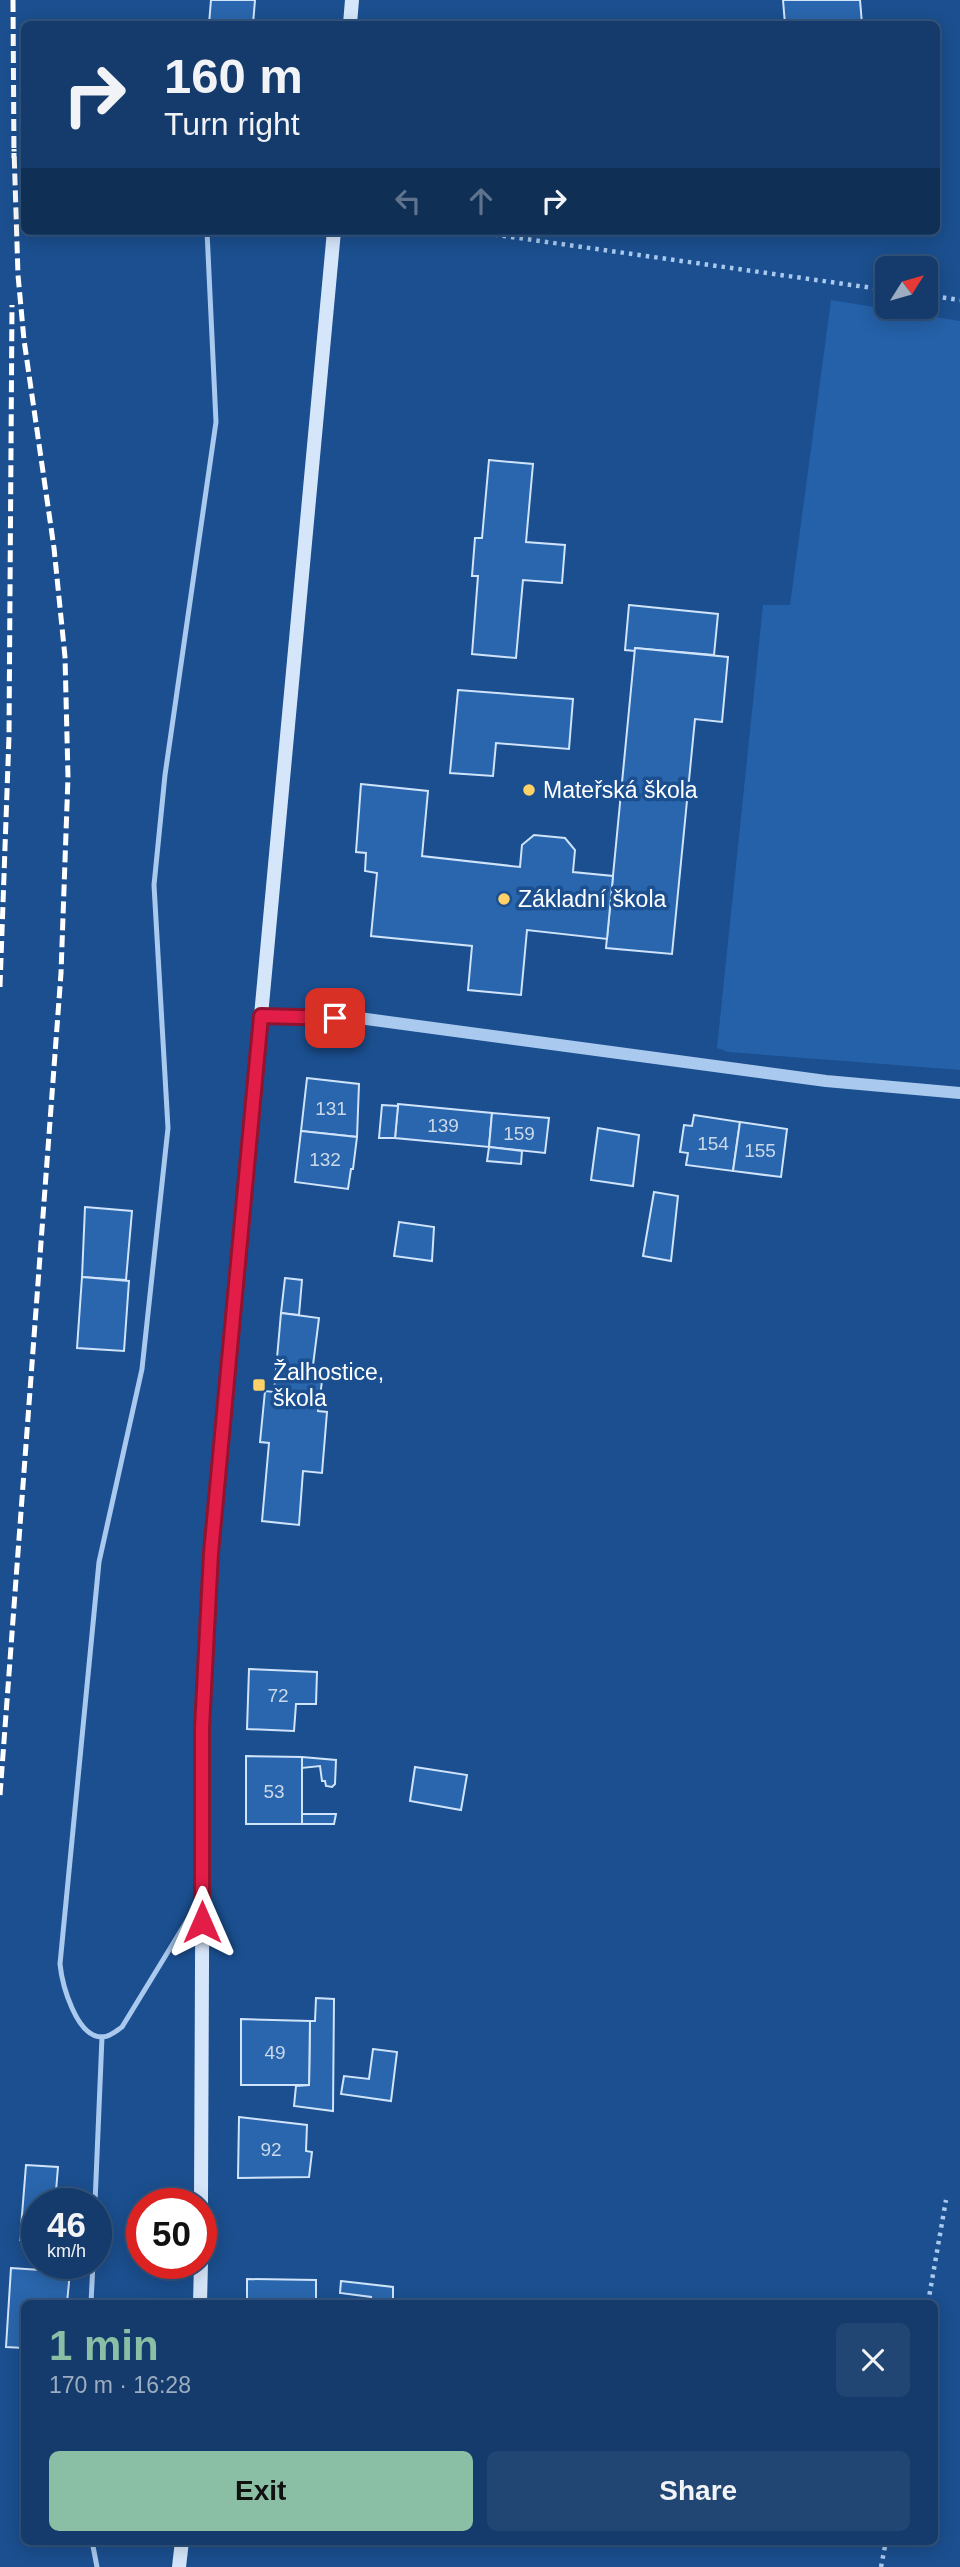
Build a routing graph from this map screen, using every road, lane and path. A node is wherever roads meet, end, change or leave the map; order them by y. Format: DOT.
graph roads {
  1 [pos="352,0"];
  2 [pos="350,21"];
  3 [pos="207,235"];
  4 [pos="334,235"];
  5 [pos="497,235"];
  6 [pos="875,288"];
  7 [pos="938,297"];
  8 [pos="960,300"];
  9 [pos="261,1016"];
  10 [pos="960,1093"];
  11 [pos="202,1896"];
  12 [pos="102,2037"];
  13 [pos="96,2188"];
  14 [pos="201,2188"];
  15 [pos="946,2200"];
  16 [pos="92,2279"];
  17 [pos="201,2279"];
  18 [pos="91,2300"];
  19 [pos="200,2300"];
  20 [pos="929,2300"];
  21 [pos="93,2545"];
  22 [pos="181,2545"];
  23 [pos="885,2545"];
  24 [pos="97,2567"];
  25 [pos="178,2567"];
  26 [pos="881,2567"];
  1 -- 2 [label="main road"];
  3 -- 12 [label="lane"];
  4 -- 9 [label="main road"];
  5 -- 6 [label="path"];
  7 -- 8 [label="path"];
  9 -- 10 [label="street"];
  9 -- 11 [label="main road"];
  11 -- 12 [label="lane"];
  11 -- 14 [label="main road"];
  12 -- 13 [label="lane"];
  15 -- 20 [label="path"];
  16 -- 18 [label="lane"];
  17 -- 19 [label="main road"];
  21 -- 24 [label="lane"];
  22 -- 25 [label="main road"];
  23 -- 26 [label="path"];
}
